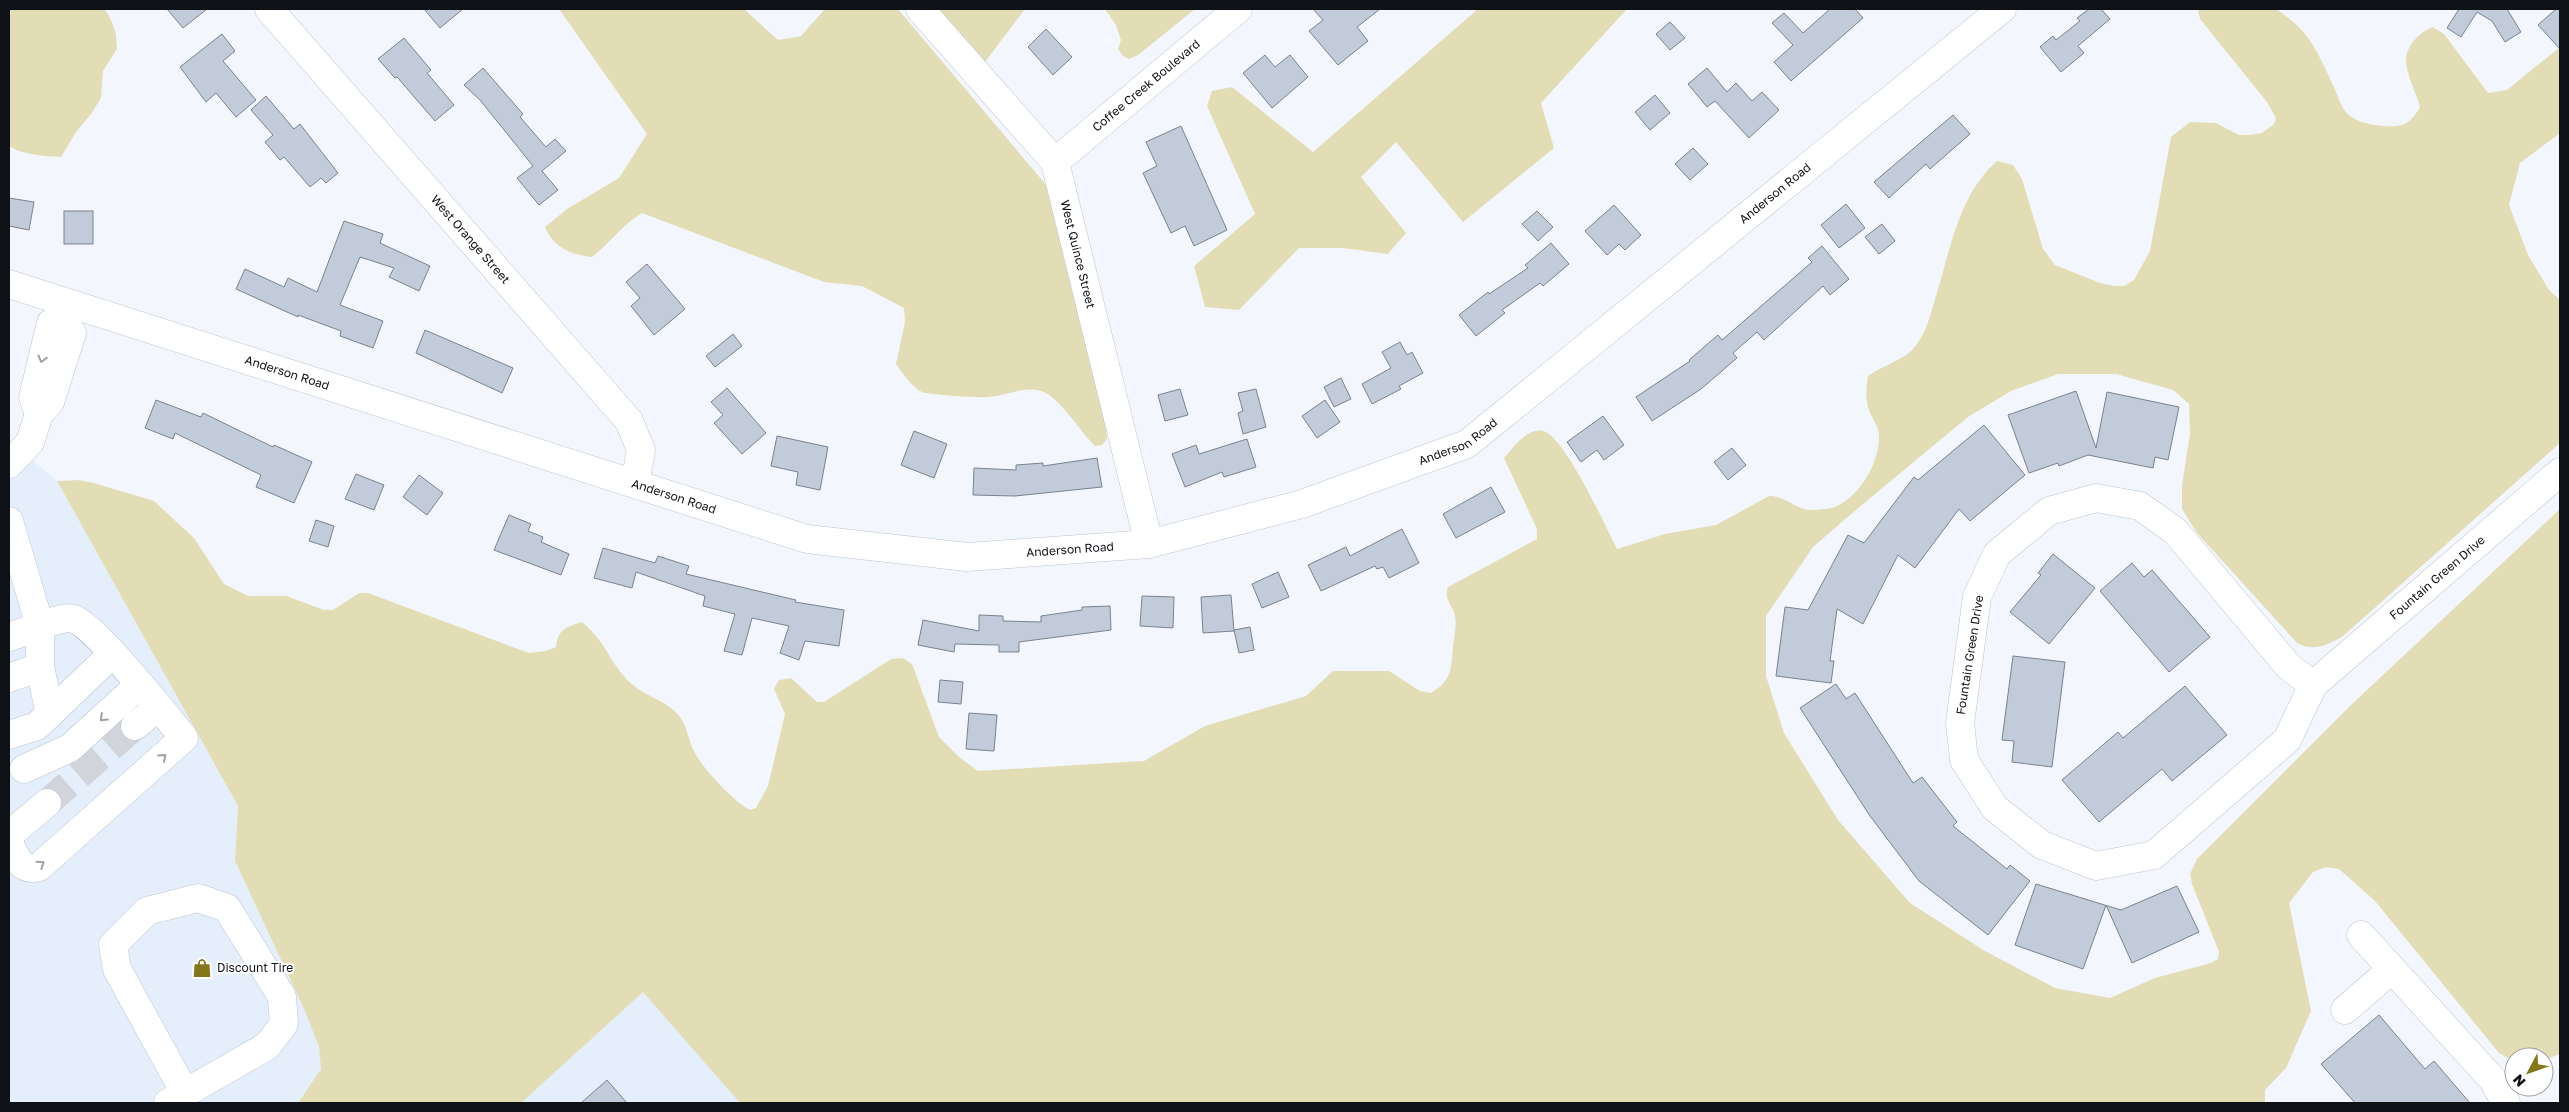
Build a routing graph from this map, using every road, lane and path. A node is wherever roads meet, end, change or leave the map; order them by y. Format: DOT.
graph roads {
  1 [pos="269,9"];
  2 [pos="920,9"];
  3 [pos="1238,9"];
  4 [pos="2002,9"];
  5 [pos="1055,162"];
  6 [pos="9,284"];
  7 [pos="66,312"];
  8 [pos="9,464"];
  9 [pos="2560,472"];
  10 [pos="635,484"];
  11 [pos="9,521"];
  12 [pos="1149,544"];
  13 [pos="40,626"];
  14 [pos="9,638"];
  15 [pos="112,654"];
  16 [pos="40,667"];
  17 [pos="9,678"];
  18 [pos="139,685"];
  19 [pos="2313,685"];
  20 [pos="158,707"];
  21 [pos="50,714"];
  22 [pos="135,726"];
  23 [pos="9,735"];
  24 [pos="15,773"];
  25 [pos="47,803"];
  26 [pos="9,835"];
  27 [pos="9,842"];
  28 [pos="2361,935"];
  29 [pos="2392,969"];
  30 [pos="2345,1010"];
  31 [pos="177,1098"];
  32 [pos="2506,1103"];
  1 -- 10 [label="street, West Orange Street"];
  2 -- 5 [label="street, West Quince Street"];
  3 -- 5 [label="street, Coffee Creek Boulevard"];
  4 -- 12 [label="street, Anderson Road"];
  5 -- 12 [label="street, West Quince Street"];
  6 -- 7 [label="street, Anderson Road"];
  7 -- 8 [label="street"];
  7 -- 10 [label="street, Anderson Road"];
  9 -- 19 [label="street, Fountain Green Drive"];
  10 -- 12 [label="street, Anderson Road"];
  11 -- 13 [label="street"];
  13 -- 14 [label="street"];
  13 -- 15 [label="street"];
  13 -- 16 [label="street"];
  15 -- 18 [label="street"];
  15 -- 21 [label="street"];
  16 -- 17 [label="street"];
  16 -- 21 [label="street"];
  18 -- 20 [label="street"];
  18 -- 24 [label="street, one-way"];
  19 -- 19 [label="street, Fountain Green Drive"];
  20 -- 22 [label="street"];
  27 -- 20 [label="street, one-way"];
  21 -- 23 [label="street"];
  25 -- 26 [label="street"];
  28 -- 29 [label="street"];
  29 -- 30 [label="street"];
  29 -- 32 [label="street"];
  31 -- 31 [label="street"];
}
